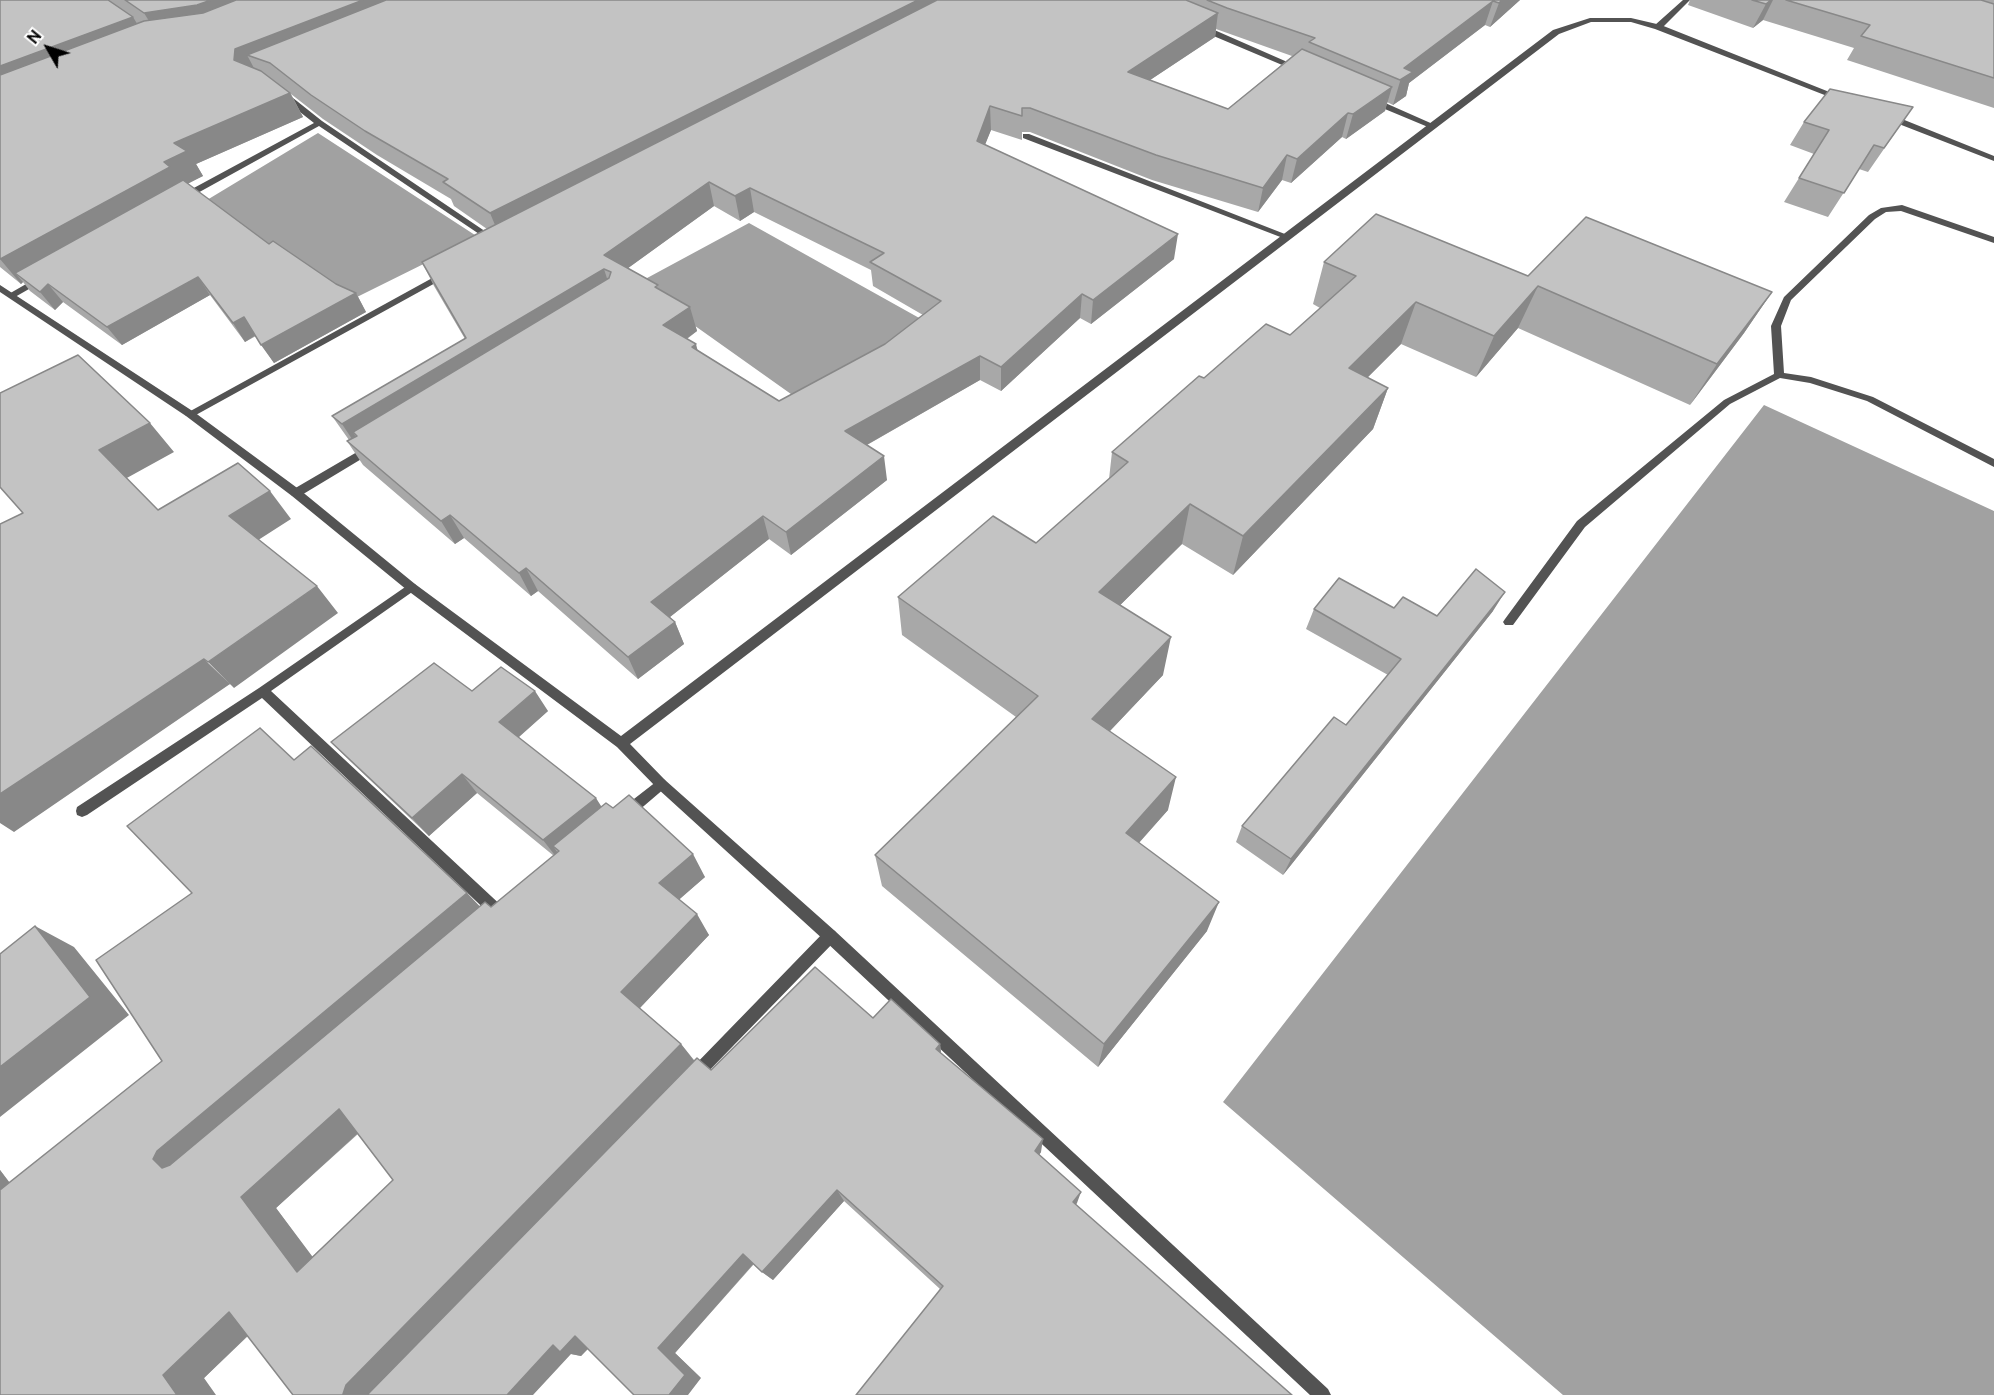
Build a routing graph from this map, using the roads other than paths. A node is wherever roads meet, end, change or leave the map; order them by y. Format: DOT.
graph roads {
  1 [pos="1687,0"];
  2 [pos="1191,23"];
  3 [pos="1658,27"];
  4 [pos="1300,69"];
  5 [pos="278,91"];
  6 [pos="1366,97"];
  7 [pos="1850,102"];
  8 [pos="1883,115"];
  9 [pos="319,123"];
  10 [pos="1431,125"];
  11 [pos="1026,136"];
  12 [pos="1994,159"];
  13 [pos="173,204"];
  14 [pos="1286,236"];
  15 [pos="1994,240"];
  16 [pos="489,250"];
  17 [pos="459,267"];
  18 [pos="52,272"];
  19 [pos="6,292"];
  20 [pos="1779,375"];
  21 [pos="190,414"];
  22 [pos="378,443"];
  23 [pos="1994,463"];
  24 [pos="296,494"];
  25 [pos="411,587"];
  26 [pos="1509,622"];
  27 [pos="263,691"];
  28 [pos="621,743"];
  29 [pos="662,784"];
  30 [pos="82,811"];
  31 [pos="617,820"];
  32 [pos="501,916"];
  33 [pos="830,936"];
  34 [pos="682,1089"];
  35 [pos="1322,1395"];
  1 -- 3 [label="street"];
  2 -- 4 [label="street"];
  3 -- 7 [label="street"];
  3 -- 10 [label="street"];
  5 -- 9 [label="street"];
  6 -- 10 [label="street"];
  8 -- 12 [label="street"];
  9 -- 13 [label="street"];
  9 -- 16 [label="street"];
  10 -- 14 [label="street"];
  11 -- 14 [label="street"];
  14 -- 28 [label="street"];
  15 -- 20 [label="street"];
  17 -- 21 [label="street"];
  18 -- 19 [label="street"];
  19 -- 21 [label="street"];
  20 -- 23 [label="street"];
  20 -- 26 [label="street"];
  21 -- 24 [label="street"];
  22 -- 24 [label="street"];
  24 -- 25 [label="street"];
  25 -- 27 [label="street"];
  25 -- 28 [label="street"];
  27 -- 30 [label="street"];
  27 -- 32 [label="street"];
  28 -- 29 [label="street"];
  29 -- 31 [label="street"];
  29 -- 33 [label="street"];
  33 -- 34 [label="street"];
  33 -- 35 [label="street"];
}
